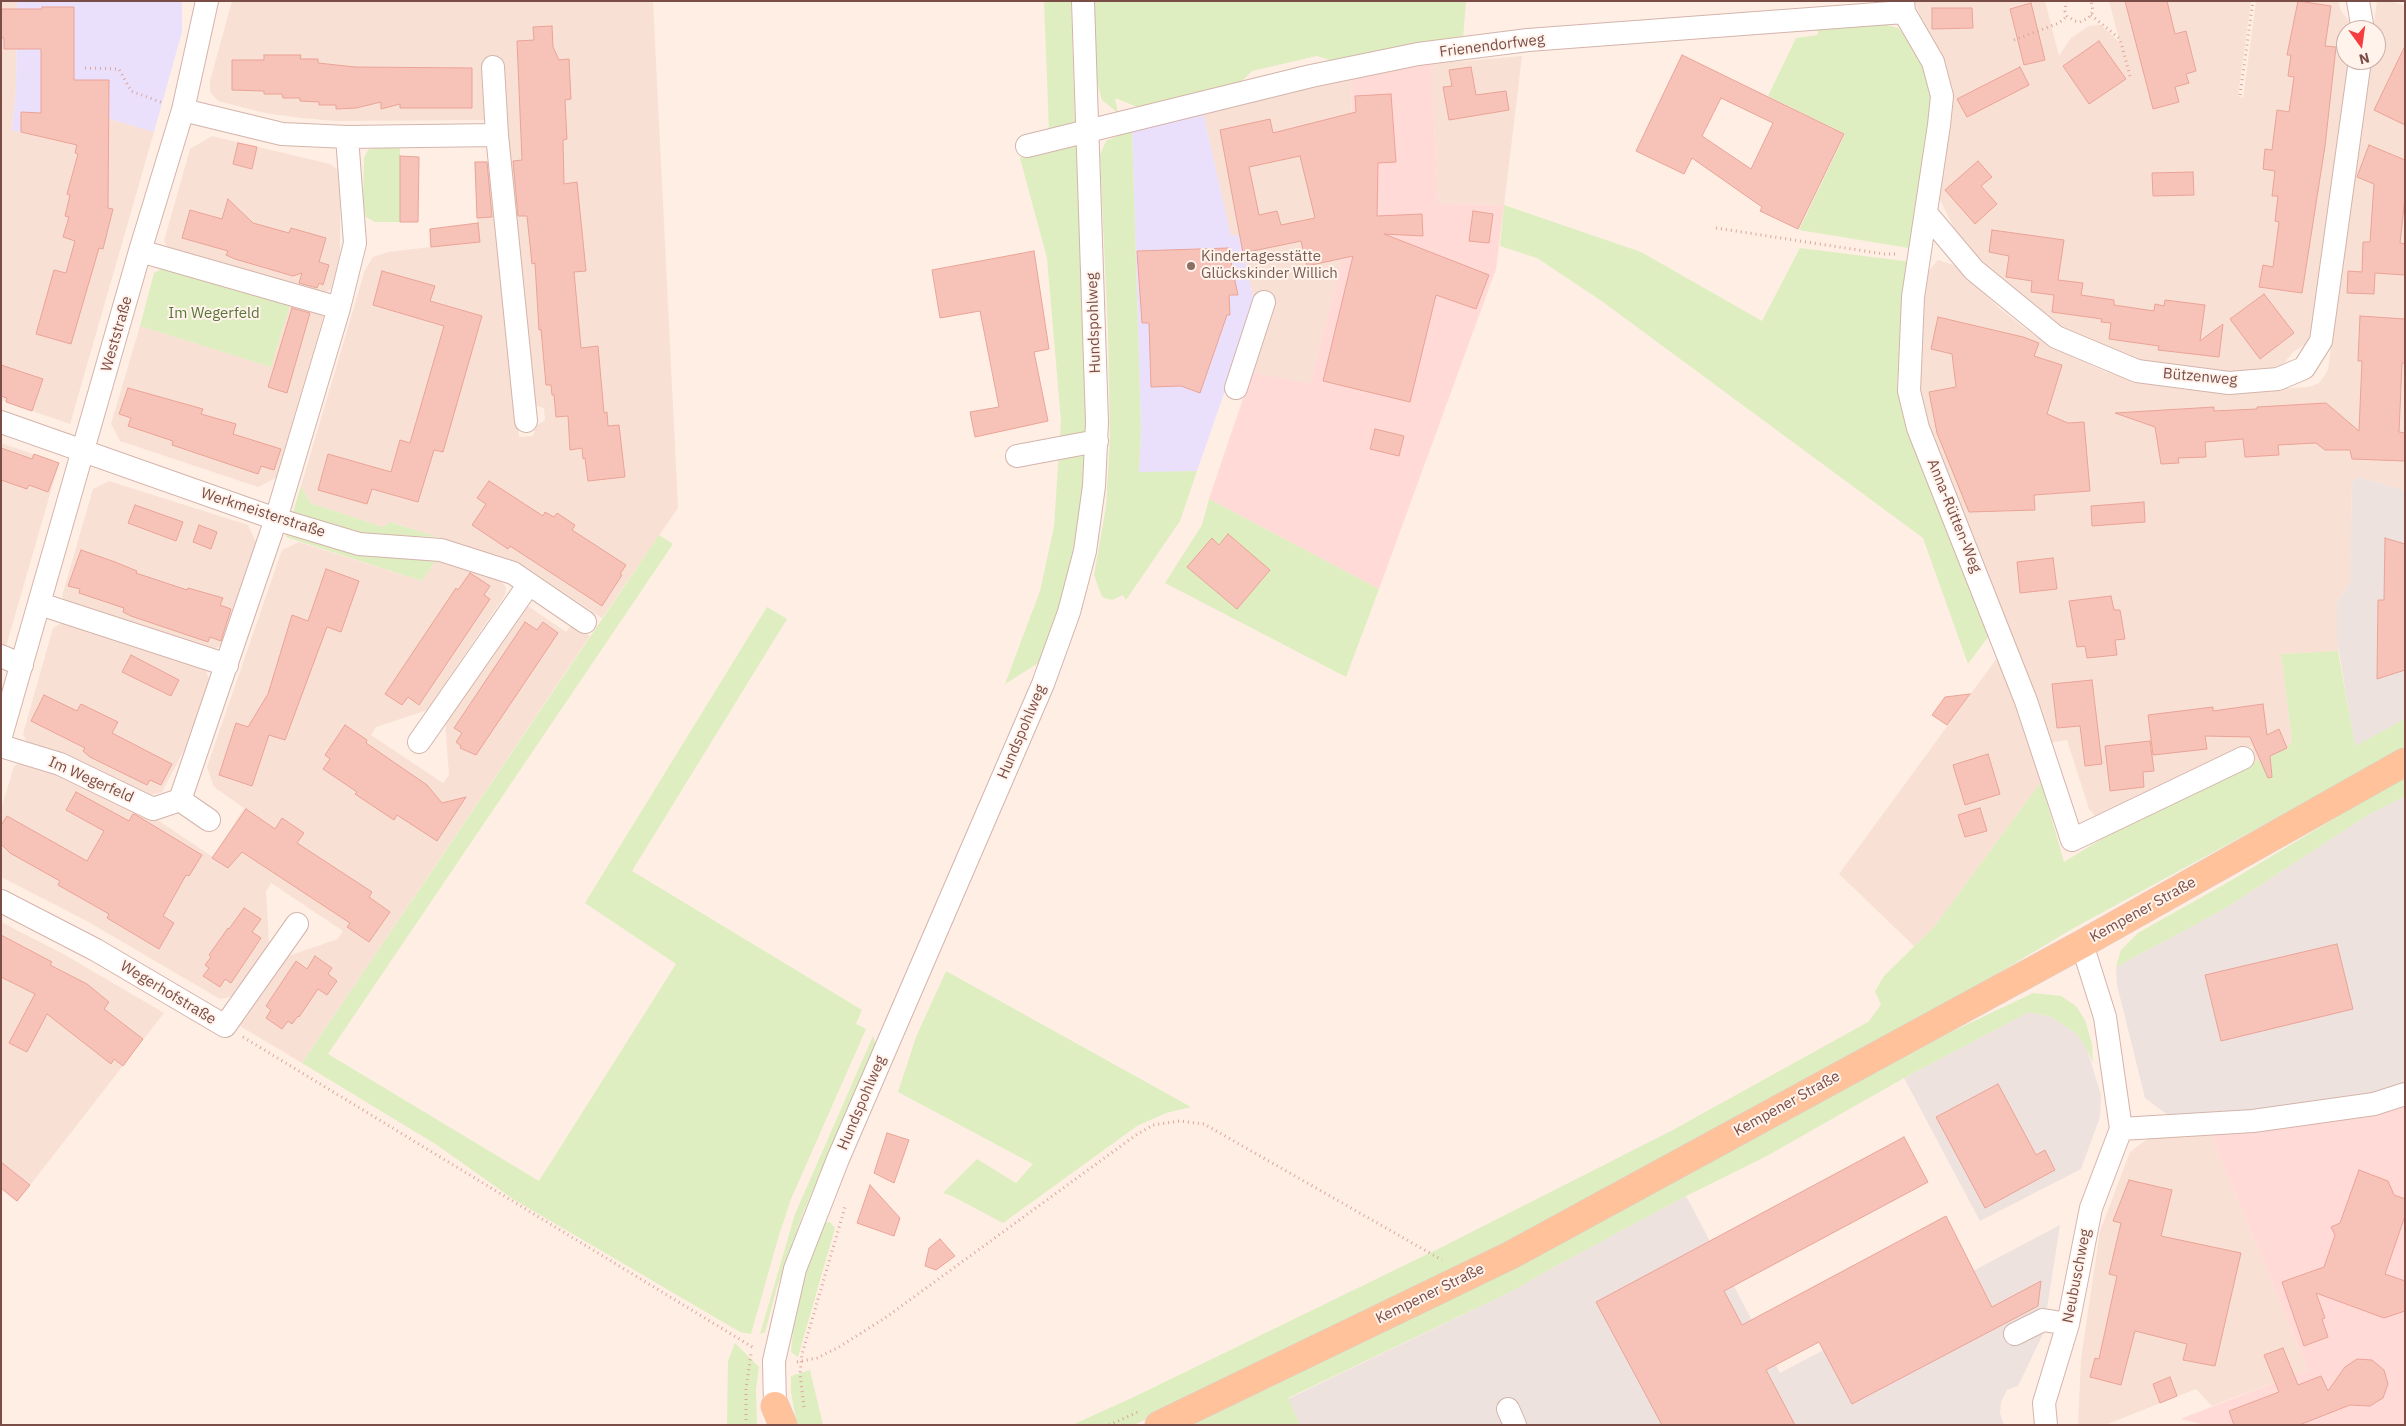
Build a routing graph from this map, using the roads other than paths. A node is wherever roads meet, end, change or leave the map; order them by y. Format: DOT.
graph roads {
  1 [pos="207,1"];
  2 [pos="1083,1"];
  3 [pos="2358,1"];
  4 [pos="1903,6"];
  5 [pos="2361,20"];
  6 [pos="493,67"];
  7 [pos="2359,70"];
  8 [pos="183,110"];
  9 [pos="1087,131"];
  10 [pos="497,135"];
  11 [pos="347,137"];
  12 [pos="1027,146"];
  13 [pos="1926,213"];
  14 [pos="140,251"];
  15 [pos="1264,302"];
  16 [pos="339,308"];
  17 [pos="1236,388"];
  18 [pos="526,420"];
  19 [pos="1,422"];
  20 [pos="1097,441"];
  21 [pos="83,451"];
  22 [pos="1017,456"];
  23 [pos="276,519"];
  24 [pos="529,584"];
  25 [pos="40,604"];
  26 [pos="585,622"];
  27 [pos="1,656"];
  28 [pos="22,665"];
  29 [pos="227,665"];
  30 [pos="1,736"];
  31 [pos="419,742"];
  32 [pos="1,746"];
  33 [pos="2243,758"];
  34 [pos="2405,762"];
  35 [pos="180,800"];
  36 [pos="209,820"];
  37 [pos="1,901"];
  38 [pos="296,924"];
  39 [pos="2082,944"];
  40 [pos="2405,1094"];
  41 [pos="2121,1129"];
  42 [pos="2068,1324"];
  43 [pos="2015,1334"];
  44 [pos="786,1417"];
  45 [pos="1159,1425"];
  46 [pos="2046,1425"];
  1 -- 8 [label="street, Weststraße"];
  2 -- 9 [label="street, Hundspohlweg"];
  3 -- 5 [label="street"];
  4 -- 9 [label="street, Frienendorfweg"];
  4 -- 13 [label="street, Anna-Rütten-Weg"];
  6 -- 10 [label="street"];
  7 -- 13 [label="street, Bützenweg"];
  8 -- 11 [label="street"];
  8 -- 14 [label="street, Weststraße"];
  9 -- 12 [label="street, Frienendorfweg"];
  9 -- 20 [label="street, Hundspohlweg"];
  10 -- 11 [label="street"];
  10 -- 18 [label="street"];
  11 -- 16 [label="street"];
  13 -- 33 [label="street, Anna-Rütten-Weg"];
  14 -- 16 [label="street"];
  14 -- 21 [label="street, Weststraße"];
  15 -- 17 [label="street"];
  16 -- 23 [label="street"];
  19 -- 21 [label="street, Werkmeisterstraße"];
  20 -- 22 [label="street"];
  20 -- 44 [label="street, Hundspohlweg"];
  21 -- 23 [label="street, Werkmeisterstraße"];
  21 -- 25 [label="street, Weststraße"];
  23 -- 24 [label="street, Werkmeisterstraße"];
  23 -- 29 [label="street"];
  24 -- 26 [label="street, Werkmeisterstraße"];
  24 -- 31 [label="street"];
  25 -- 28 [label="street, Weststraße"];
  25 -- 29 [label="street"];
  27 -- 28 [label="street"];
  28 -- 30 [label="street, Weststraße"];
  29 -- 35 [label="street"];
  32 -- 35 [label="street, Im Wegerfeld"];
  34 -- 39 [label="main road, Kempener Straße"];
  35 -- 36 [label="street"];
  37 -- 38 [label="street, Wegerhofstraße"];
  39 -- 41 [label="street, Neubuschweg"];
  39 -- 45 [label="main road, Kempener Straße"];
  40 -- 41 [label="street"];
  41 -- 42 [label="street, Neubuschweg"];
  42 -- 43 [label="street"];
  42 -- 46 [label="street, Neubuschweg"];
}
